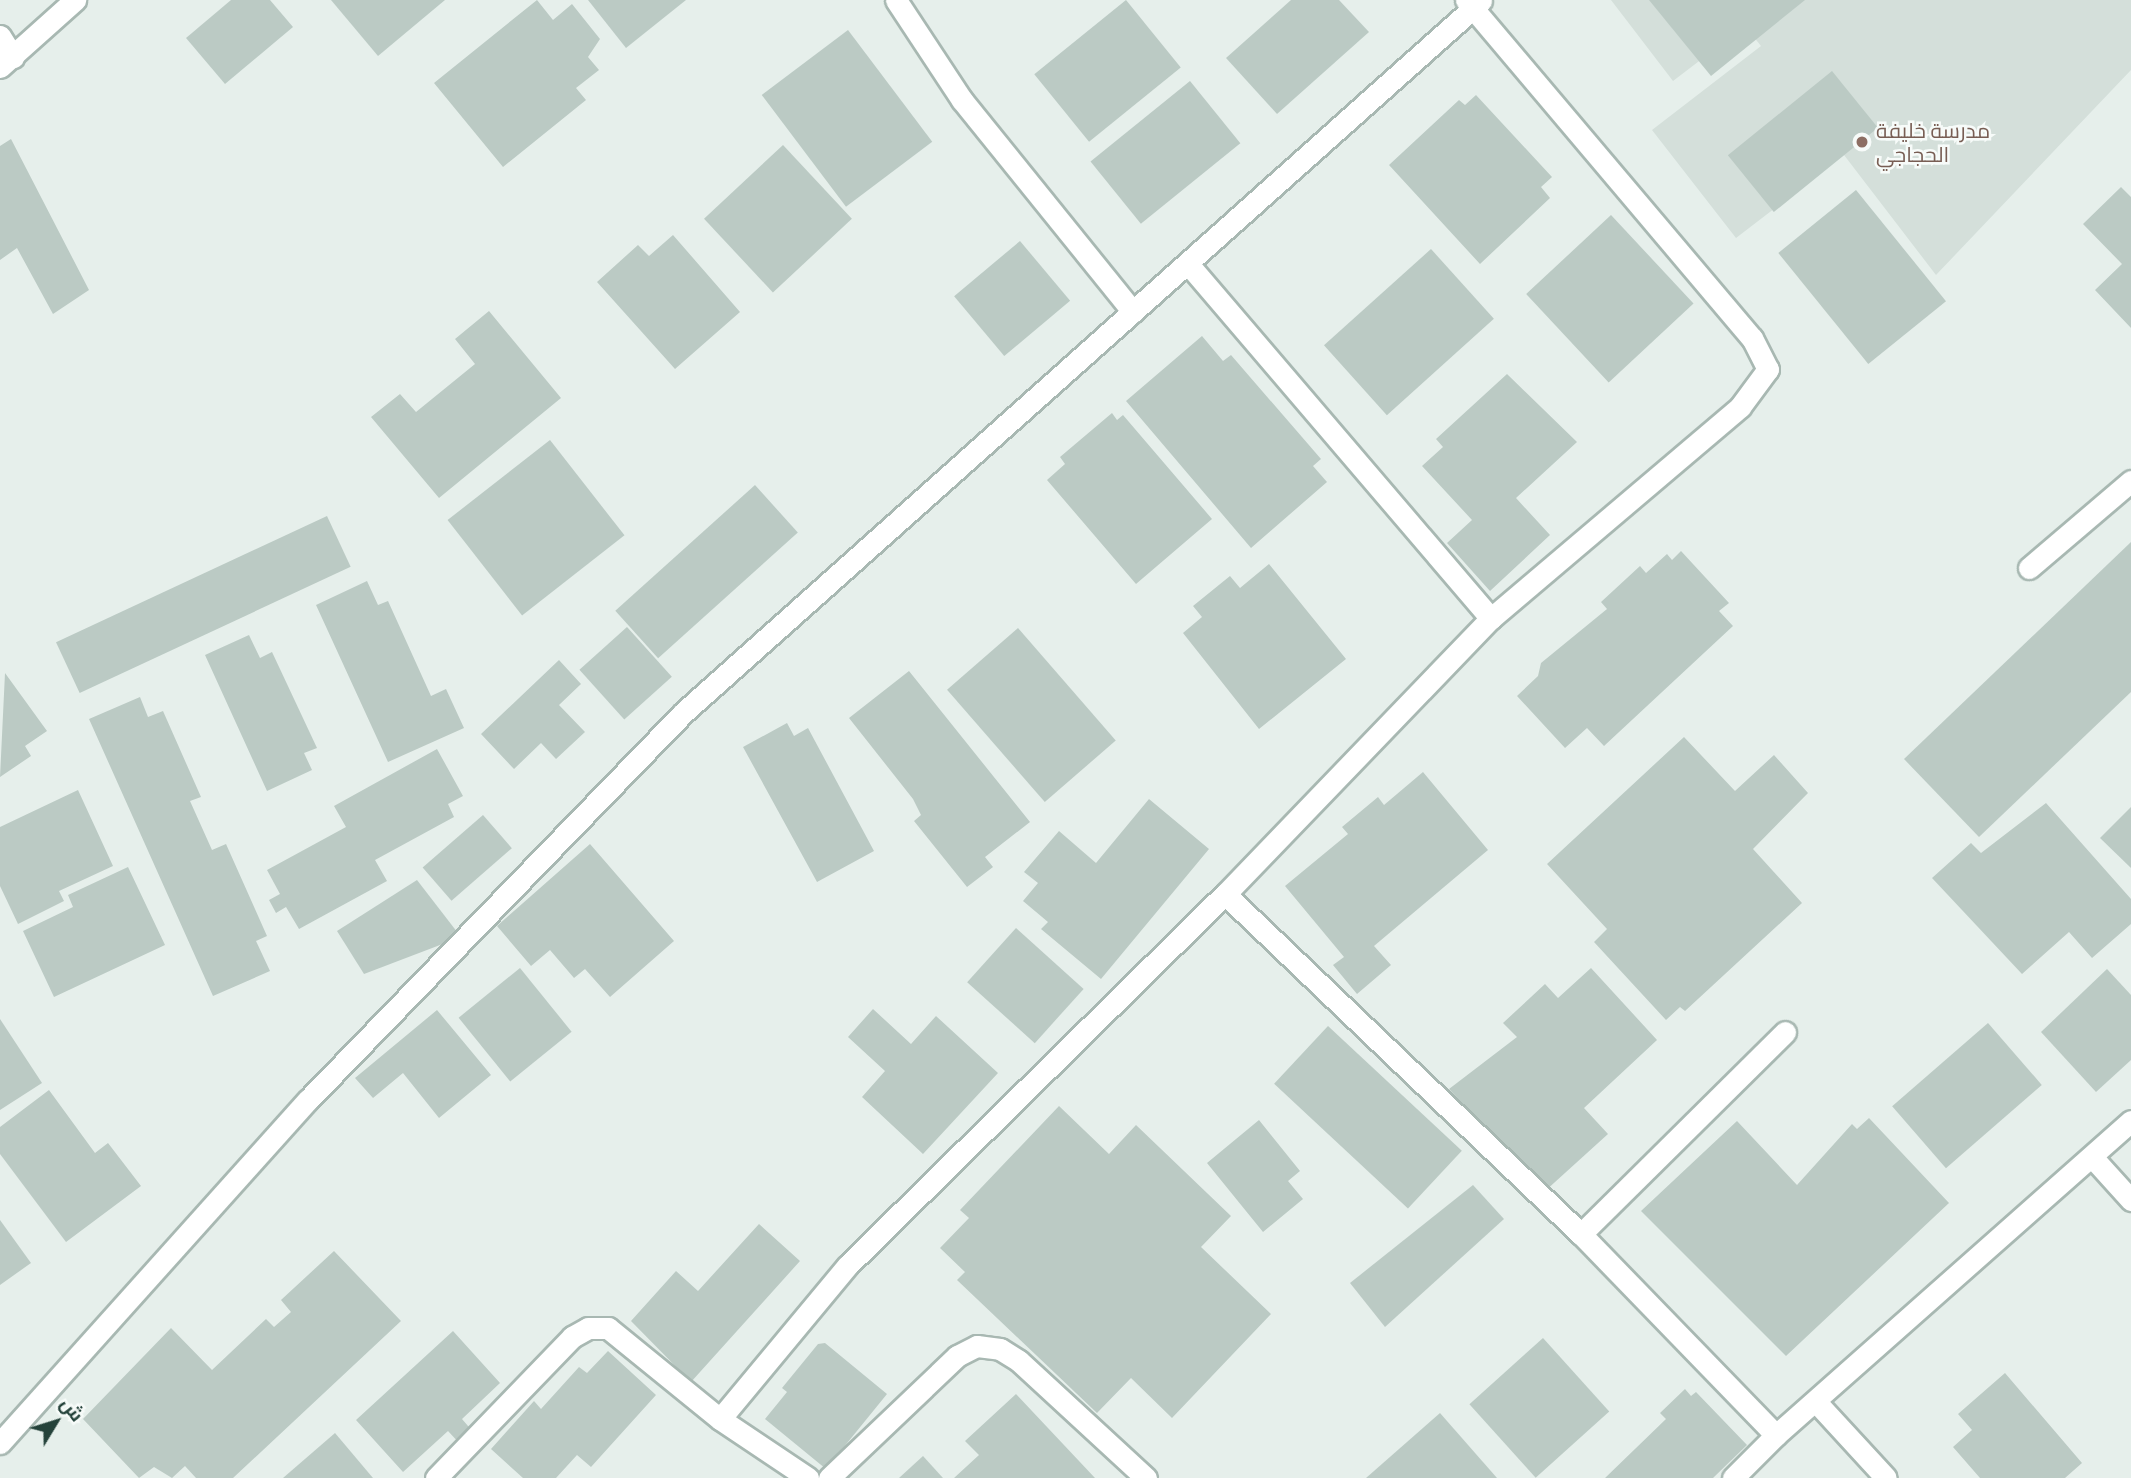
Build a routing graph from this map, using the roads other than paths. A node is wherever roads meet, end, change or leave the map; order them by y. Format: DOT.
graph roads {
  1 [pos="75,0"];
  2 [pos="896,0"];
  3 [pos="1473,3"];
  4 [pos="0,36"];
  5 [pos="6,62"];
  6 [pos="1189,265"];
  7 [pos="1133,312"];
  8 [pos="2131,481"];
  9 [pos="2029,568"];
  10 [pos="1491,618"];
  11 [pos="1225,894"];
  12 [pos="1785,1032"];
  13 [pos="2131,1121"];
  14 [pos="2093,1158"];
  15 [pos="2131,1200"];
  16 [pos="1581,1234"];
  17 [pos="1818,1404"];
  18 [pos="720,1419"];
  19 [pos="1776,1435"];
  20 [pos="0,1443"];
  21 [pos="436,1478"];
  22 [pos="808,1478"];
  23 [pos="828,1478"];
  24 [pos="1146,1478"];
  25 [pos="1733,1478"];
  26 [pos="1886,1478"];
  1 -- 5 [label="street"];
  2 -- 7 [label="street"];
  3 -- 6 [label="street"];
  3 -- 10 [label="street"];
  4 -- 5 [label="street"];
  6 -- 7 [label="street"];
  6 -- 10 [label="street"];
  7 -- 20 [label="street"];
  8 -- 9 [label="street"];
  10 -- 11 [label="street"];
  11 -- 16 [label="street"];
  11 -- 18 [label="street"];
  12 -- 16 [label="street"];
  13 -- 14 [label="street"];
  14 -- 15 [label="street"];
  14 -- 17 [label="street"];
  16 -- 19 [label="street"];
  17 -- 19 [label="street"];
  17 -- 26 [label="street"];
  18 -- 21 [label="street"];
  18 -- 22 [label="street"];
  19 -- 25 [label="street"];
  23 -- 24 [label="street"];
}
